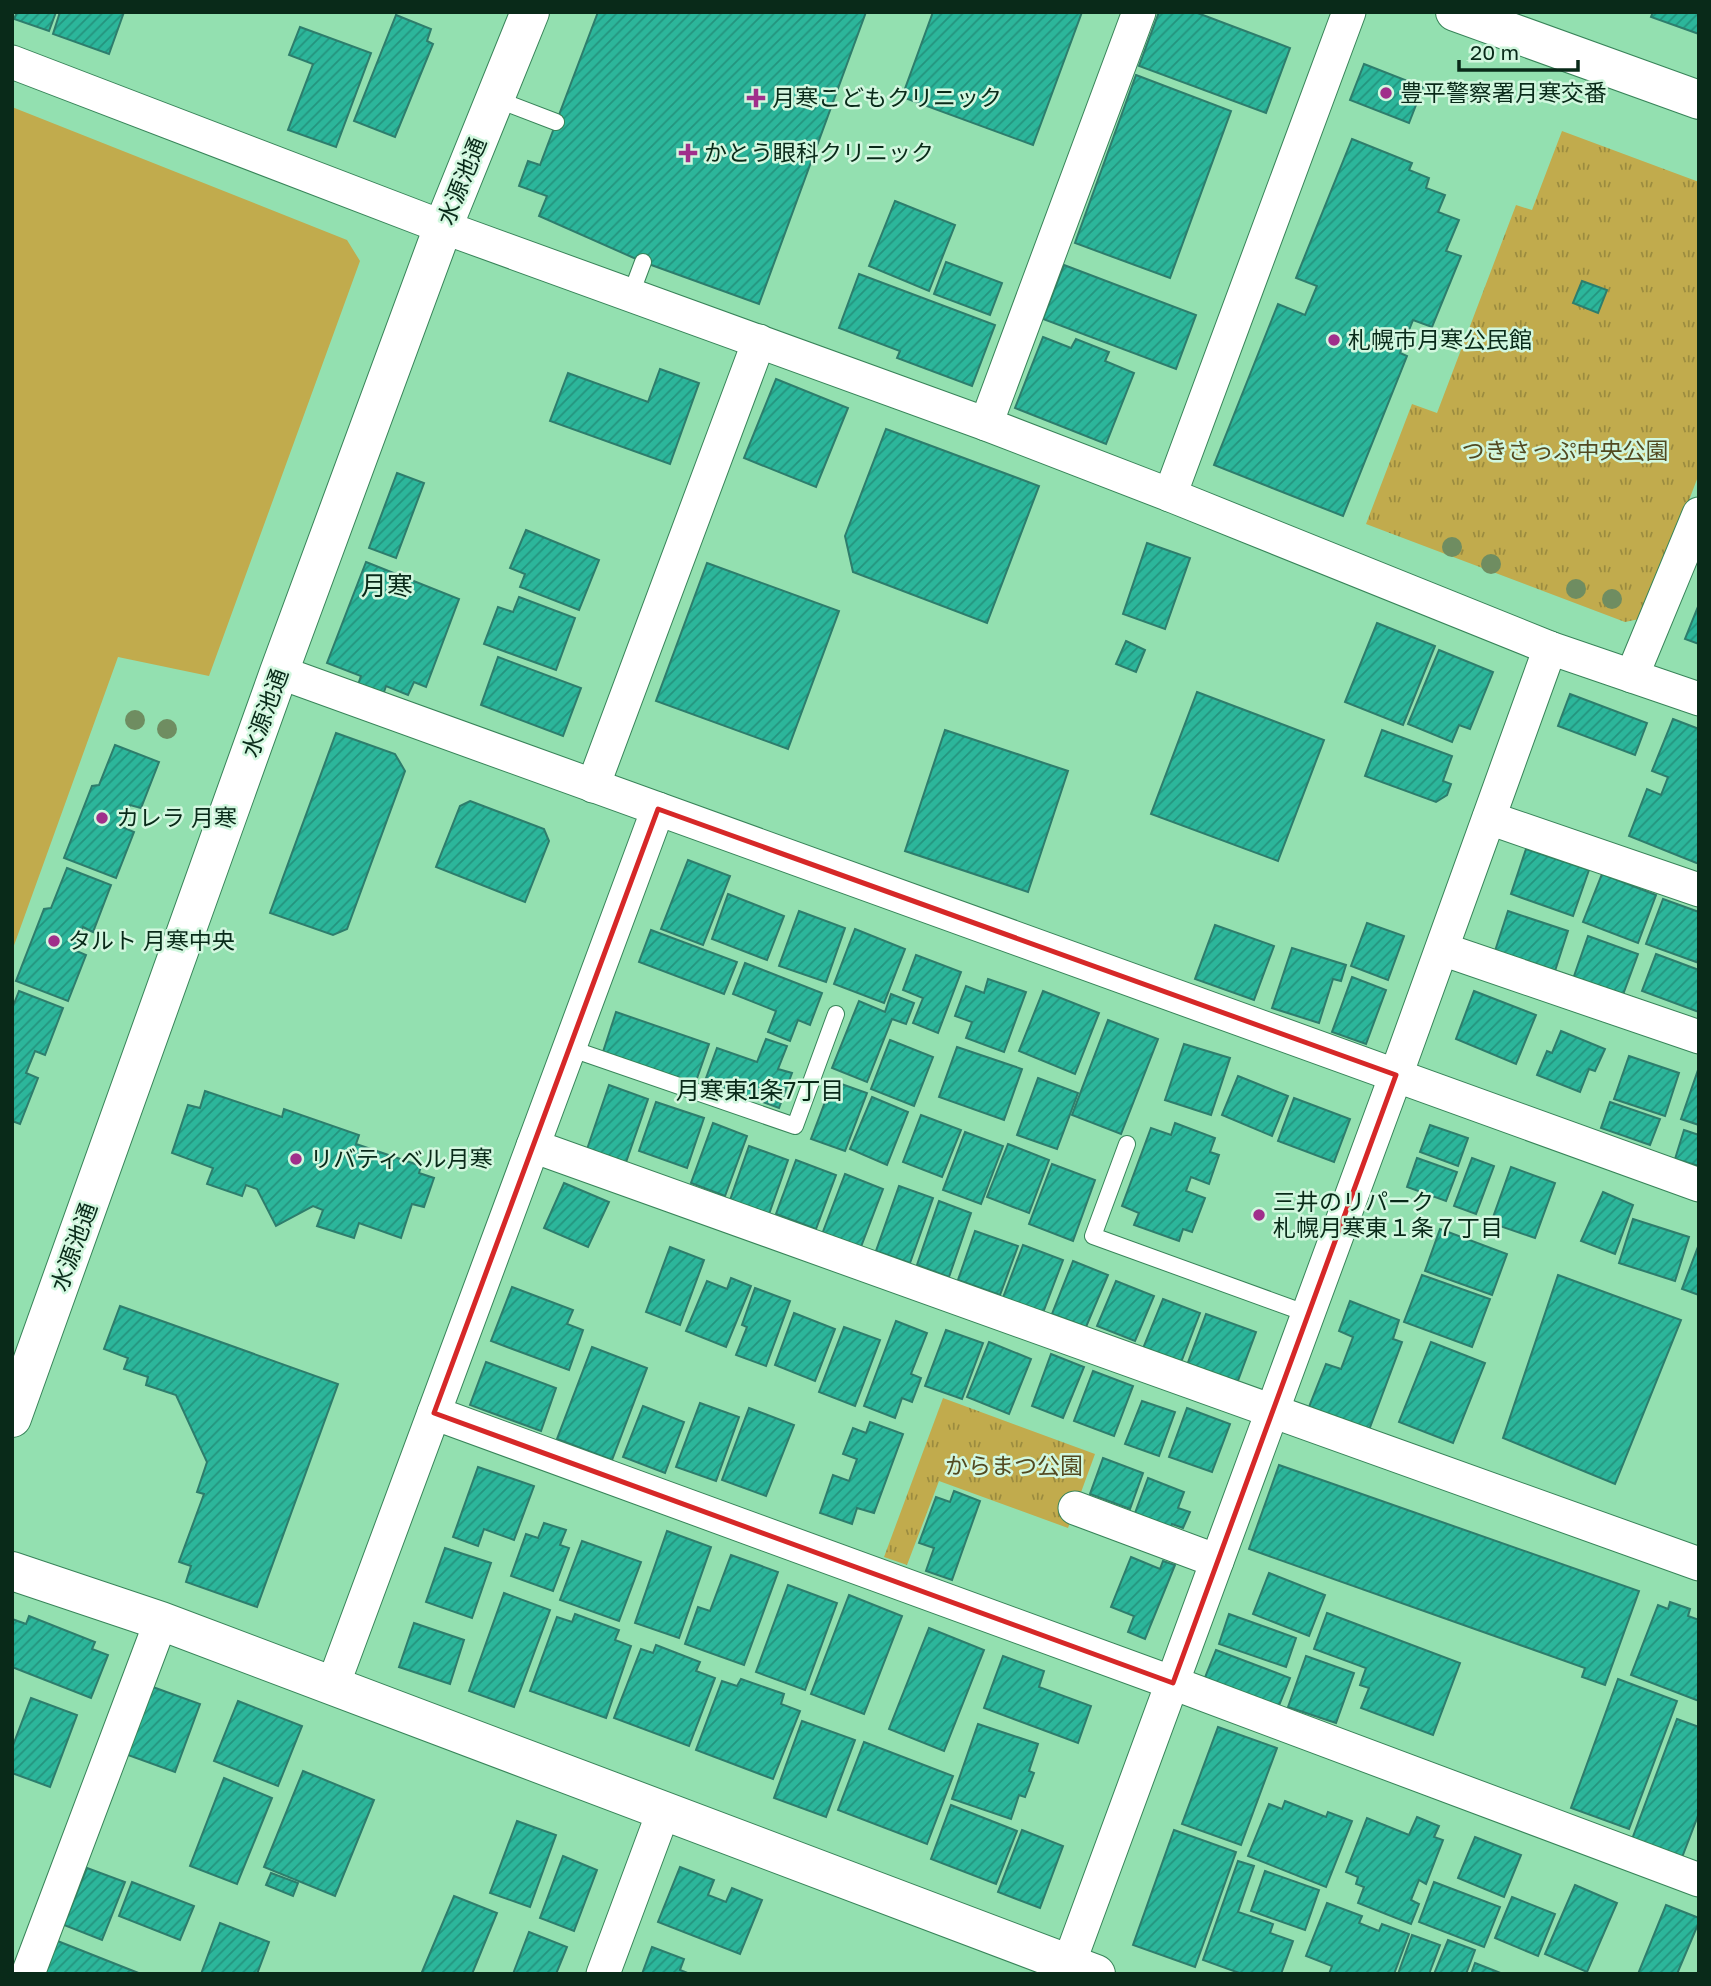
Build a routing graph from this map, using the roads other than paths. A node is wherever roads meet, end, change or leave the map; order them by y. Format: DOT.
graph roads {
  1 [pos="530,12"];
  2 [pos="1139,12"];
  3 [pos="1349,12"];
  4 [pos="1472,15"];
  5 [pos="12,62"];
  6 [pos="496,99"];
  7 [pos="1699,100"];
  8 [pos="556,122"];
  9 [pos="443,227"];
  10 [pos="643,262"];
  11 [pos="631,294"];
  12 [pos="759,341"];
  13 [pos="986,424"];
  14 [pos="1170,495"];
  15 [pos="1699,514"];
  16 [pos="1550,648"];
  17 [pos="279,672"];
  18 [pos="1632,676"];
  19 [pos="1699,699"];
  20 [pos="593,786"];
  21 [pos="658,809"];
  22 [pos="1489,818"];
  23 [pos="1699,890"];
  24 [pos="1442,949"];
  25 [pos="836,1014"];
  26 [pos="1699,1037"];
  27 [pos="569,1048"];
  28 [pos="1396,1075"];
  29 [pos="1126,1144"];
  30 [pos="533,1146"];
  31 [pos="1699,1185"];
  32 [pos="1308,1314"];
  33 [pos="1273,1411"];
  34 [pos="434,1413"];
  35 [pos="12,1418"];
  36 [pos="1075,1508"];
  37 [pos="1217,1562"];
  38 [pos="1699,1564"];
  39 [pos="12,1571"];
  40 [pos="161,1621"];
  41 [pos="1173,1683"];
  42 [pos="333,1685"];
  43 [pos="664,1810"];
  44 [pos="1699,1880"];
  45 [pos="1076,1971"];
  46 [pos="28,1974"];
  47 [pos="603,1974"];
  1 -- 6 [label="main road, 水源池通"];
  2 -- 13 [label="street"];
  3 -- 14 [label="street"];
  4 -- 7 [label="main road"];
  5 -- 9 [label="street"];
  6 -- 8 [label="lane"];
  6 -- 9 [label="main road, 水源池通"];
  9 -- 11 [label="street"];
  9 -- 17 [label="main road, 水源池通"];
  10 -- 11 [label="lane"];
  11 -- 12 [label="street"];
  12 -- 13 [label="street"];
  12 -- 20 [label="street"];
  13 -- 14 [label="street"];
  14 -- 16 [label="street"];
  15 -- 18 [label="street"];
  16 -- 18 [label="street"];
  16 -- 22 [label="street"];
  17 -- 20 [label="street"];
  17 -- 35 [label="main road, 水源池通"];
  18 -- 19 [label="street"];
  20 -- 21 [label="street"];
  21 -- 27 [label="street"];
  21 -- 28 [label="street"];
  22 -- 23 [label="street"];
  22 -- 24 [label="street"];
  24 -- 26 [label="street"];
  24 -- 28 [label="street"];
  25 -- 27 [label="lane"];
  27 -- 30 [label="street"];
  28 -- 31 [label="street"];
  28 -- 32 [label="street"];
  29 -- 32 [label="lane"];
  30 -- 33 [label="street"];
  30 -- 34 [label="street"];
  32 -- 33 [label="street"];
  33 -- 37 [label="street"];
  33 -- 38 [label="street"];
  34 -- 41 [label="street"];
  34 -- 42 [label="street"];
  36 -- 37 [label="street"];
  37 -- 41 [label="street"];
  39 -- 40 [label="main road"];
  40 -- 42 [label="main road"];
  40 -- 46 [label="street"];
  41 -- 44 [label="street"];
  41 -- 45 [label="street"];
  42 -- 43 [label="main road"];
  43 -- 45 [label="main road"];
  43 -- 47 [label="street"];
}
